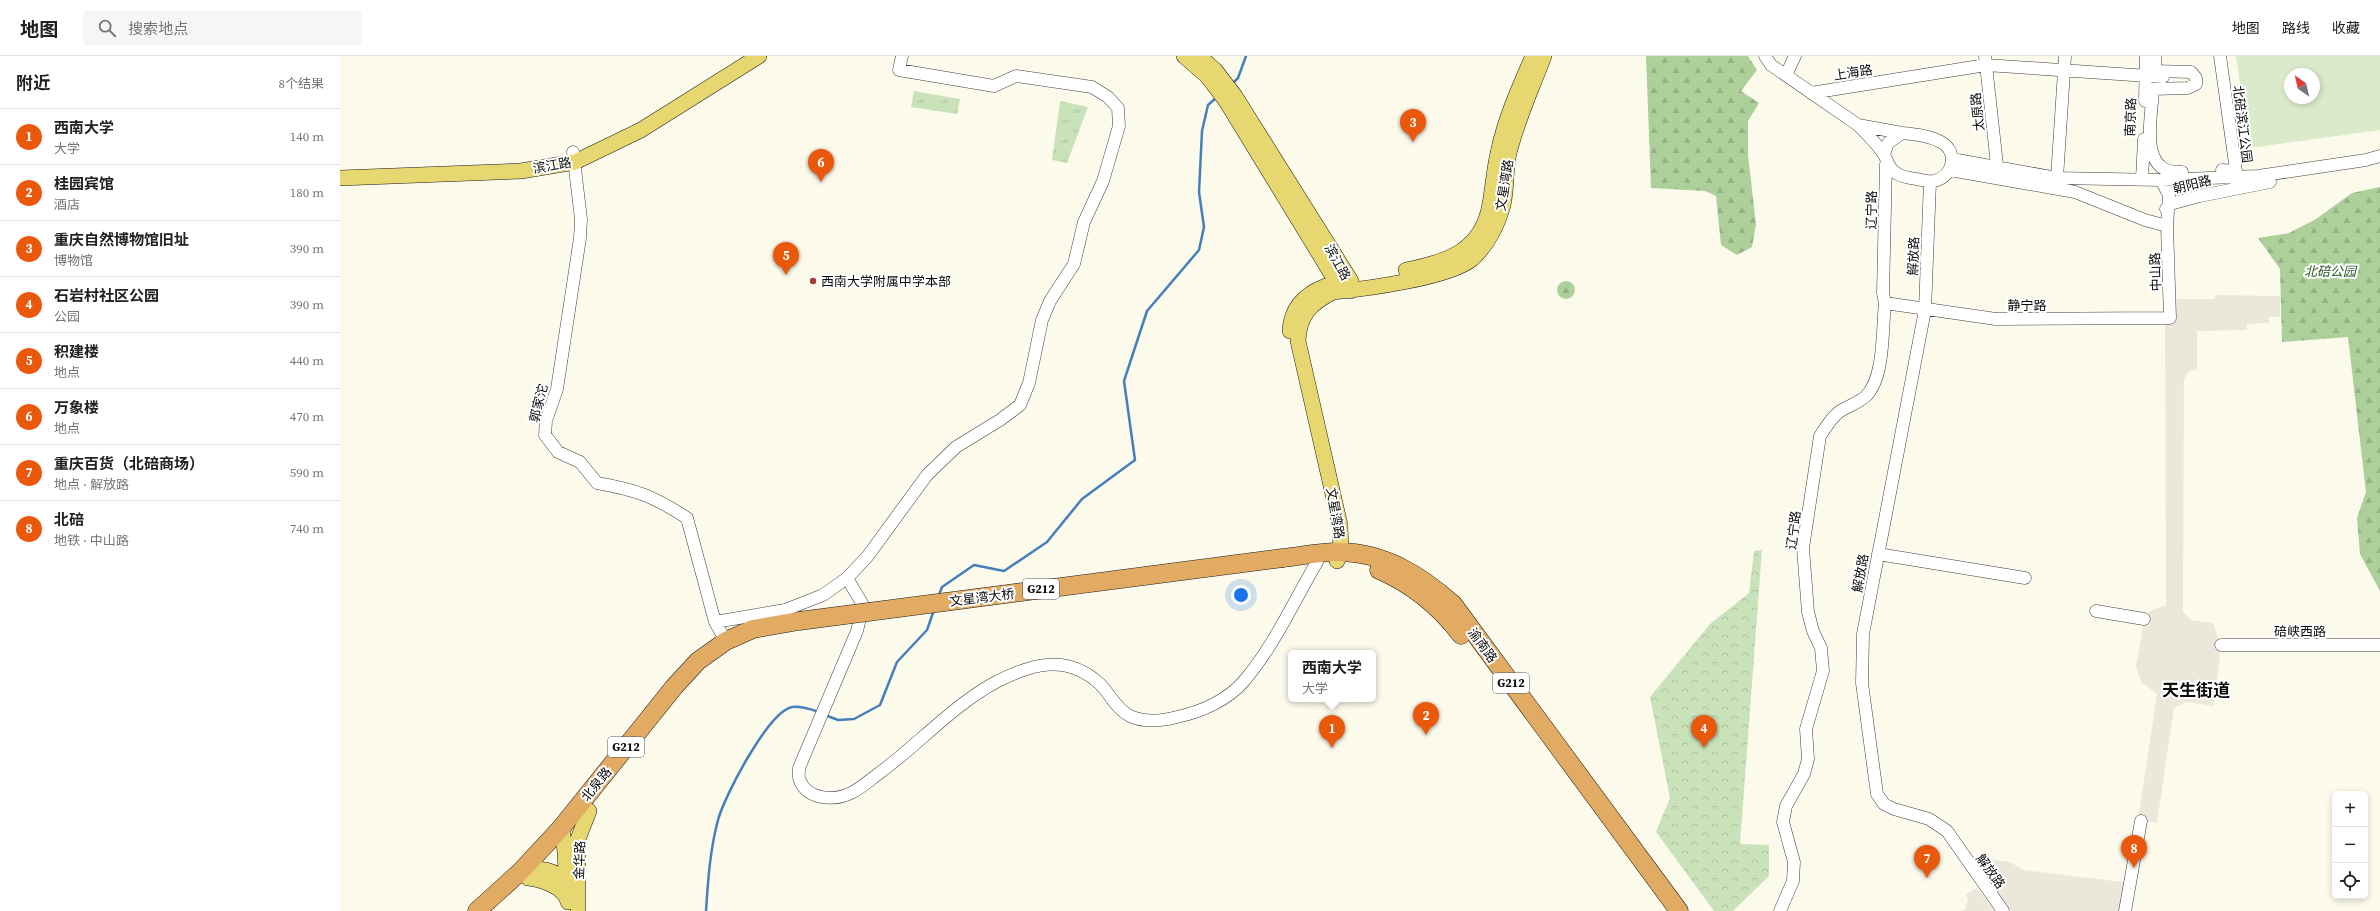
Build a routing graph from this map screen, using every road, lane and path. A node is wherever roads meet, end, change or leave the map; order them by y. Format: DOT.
graph roads {
  1 [pos="742,56"];
  2 [pos="759,56"];
  3 [pos="902,56"];
  4 [pos="1184,56"];
  5 [pos="1199,56"];
  6 [pos="1533,56"];
  7 [pos="1544,56"];
  8 [pos="1765,56"];
  9 [pos="1795,56"];
  10 [pos="2065,56"];
  11 [pos="2146,56"];
  12 [pos="2155,56"];
  13 [pos="2220,56"];
  14 [pos="1986,60"];
  15 [pos="2064,70"];
  16 [pos="2146,74"];
  17 [pos="1786,75"];
  18 [pos="2186,80"];
  19 [pos="1811,93"];
  20 [pos="1858,126"];
  21 [pos="1902,133"];
  22 [pos="2380,156"];
  23 [pos="574,157"];
  24 [pos="1885,159"];
  25 [pos="1270,163"];
  26 [pos="1951,164"];
  27 [pos="2380,164"];
  28 [pos="1997,165"];
  29 [pos="340,169"];
  30 [pos="340,178"];
  31 [pos="2057,178"];
  32 [pos="2193,178"];
  33 [pos="2142,179"];
  34 [pos="2161,180"];
  35 [pos="1930,182"];
  36 [pos="2193,198"];
  37 [pos="2170,204"];
  38 [pos="2145,220"];
  39 [pos="2167,226"];
  40 [pos="1346,285"];
  41 [pos="1884,303"];
  42 [pos="1925,310"];
  43 [pos="2170,318"];
  44 [pos="1878,554"];
  45 [pos="1337,555"];
  46 [pos="1284,562"];
  47 [pos="1317,562"];
  48 [pos="847,578"];
  49 [pos="2025,578"];
  50 [pos="2096,611"];
  51 [pos="2144,619"];
  52 [pos="715,622"];
  53 [pos="806,624"];
  54 [pos="726,641"];
  55 [pos="2221,645"];
  56 [pos="2380,645"];
  57 [pos="588,811"];
  58 [pos="2140,825"];
  59 [pos="563,834"];
  60 [pos="529,873"];
  61 [pos="564,878"];
  62 [pos="571,902"];
  63 [pos="477,911"];
  64 [pos="490,911"];
  65 [pos="578,911"];
  66 [pos="1664,911"];
  67 [pos="1679,911"];
  68 [pos="1780,911"];
  69 [pos="2003,911"];
  70 [pos="2125,911"];
  1 -- 23 [label="main road, 滨江路"];
  2 -- 23 [label="main road, 滨江路"];
  3 -- 48 [label="street"];
  4 -- 25 [label="main road, 滨江路"];
  5 -- 25 [label="main road, 滨江路"];
  6 -- 40 [label="main road, 文星湾路"];
  7 -- 40 [label="main road, 文星湾路"];
  8 -- 17 [label="street"];
  9 -- 17 [label="street"];
  10 -- 15 [label="street"];
  11 -- 16 [label="street, 南京路"];
  12 -- 13 [label="street, 北碚滨江公园"];
  14 -- 15 [label="street, 上海路"];
  14 -- 19 [label="street, 上海路"];
  14 -- 28 [label="street, 太原路"];
  15 -- 16 [label="street, 上海路"];
  15 -- 31 [label="street"];
  16 -- 18 [label="street, 上海路"];
  16 -- 33 [label="street, 南京路"];
  17 -- 19 [label="street"];
  19 -- 20 [label="street"];
  20 -- 21 [label="street"];
  20 -- 24 [label="street"];
  21 -- 24 [label="street"];
  21 -- 26 [label="street"];
  22 -- 32 [label="street"];
  23 -- 29 [label="main road, 滨江路"];
  23 -- 30 [label="main road, 滨江路"];
  23 -- 52 [label="street, 郭家沱"];
  24 -- 35 [label="street"];
  24 -- 41 [label="street, 辽宁路"];
  25 -- 40 [label="main road, 滨江路"];
  26 -- 28 [label="street"];
  26 -- 35 [label="street"];
  26 -- 38 [label="street"];
  27 -- 36 [label="street, 朝阳路"];
  28 -- 31 [label="street"];
  31 -- 33 [label="street"];
  32 -- 34 [label="street"];
  32 -- 36 [label="street"];
  33 -- 34 [label="street"];
  34 -- 37 [label="street"];
  35 -- 42 [label="street, 解放路"];
  36 -- 37 [label="street, 朝阳路"];
  37 -- 38 [label="street, 朝阳路"];
  37 -- 39 [label="street, 中山路"];
  38 -- 39 [label="street"];
  39 -- 43 [label="street, 中山路"];
  40 -- 45 [label="main road, 文星湾路"];
  41 -- 42 [label="street, 静宁路"];
  41 -- 68 [label="street, 辽宁路"];
  42 -- 43 [label="street, 静宁路"];
  42 -- 44 [label="street, 解放路"];
  44 -- 49 [label="street"];
  44 -- 69 [label="street, 解放路"];
  45 -- 46 [label="highway, 渝南路 / G212"];
  45 -- 47 [label="highway, 渝南路 / G212"];
  45 -- 66 [label="highway, 渝南路 / G212"];
  45 -- 67 [label="highway, 渝南路 / G212"];
  46 -- 47 [label="highway, 渝南路 / G212"];
  46 -- 53 [label="highway, 文星湾大桥 / G212"];
  47 -- 48 [label="street"];
  48 -- 52 [label="street"];
  50 -- 51 [label="street"];
  52 -- 54 [label="street, 郭家沱"];
  53 -- 54 [label="highway, 北泉路 / G212"];
  53 -- 57 [label="highway, 北泉路 / G212"];
  54 -- 59 [label="highway, 北泉路 / G212"];
  55 -- 56 [label="street, 碚峡西路"];
  57 -- 59 [label="highway, 北泉路 / G212"];
  57 -- 62 [label="main road, 金华路"];
  58 -- 70 [label="street"];
  59 -- 60 [label="highway, 北泉路 / G212"];
  59 -- 61 [label="main road"];
  60 -- 61 [label="main road"];
  60 -- 62 [label="main road, 金华路"];
  60 -- 63 [label="highway, 北泉路 / G212"];
  60 -- 64 [label="highway, 北泉路 / G212"];
  61 -- 62 [label="main road"];
  62 -- 65 [label="main road, 金华路"];
}
